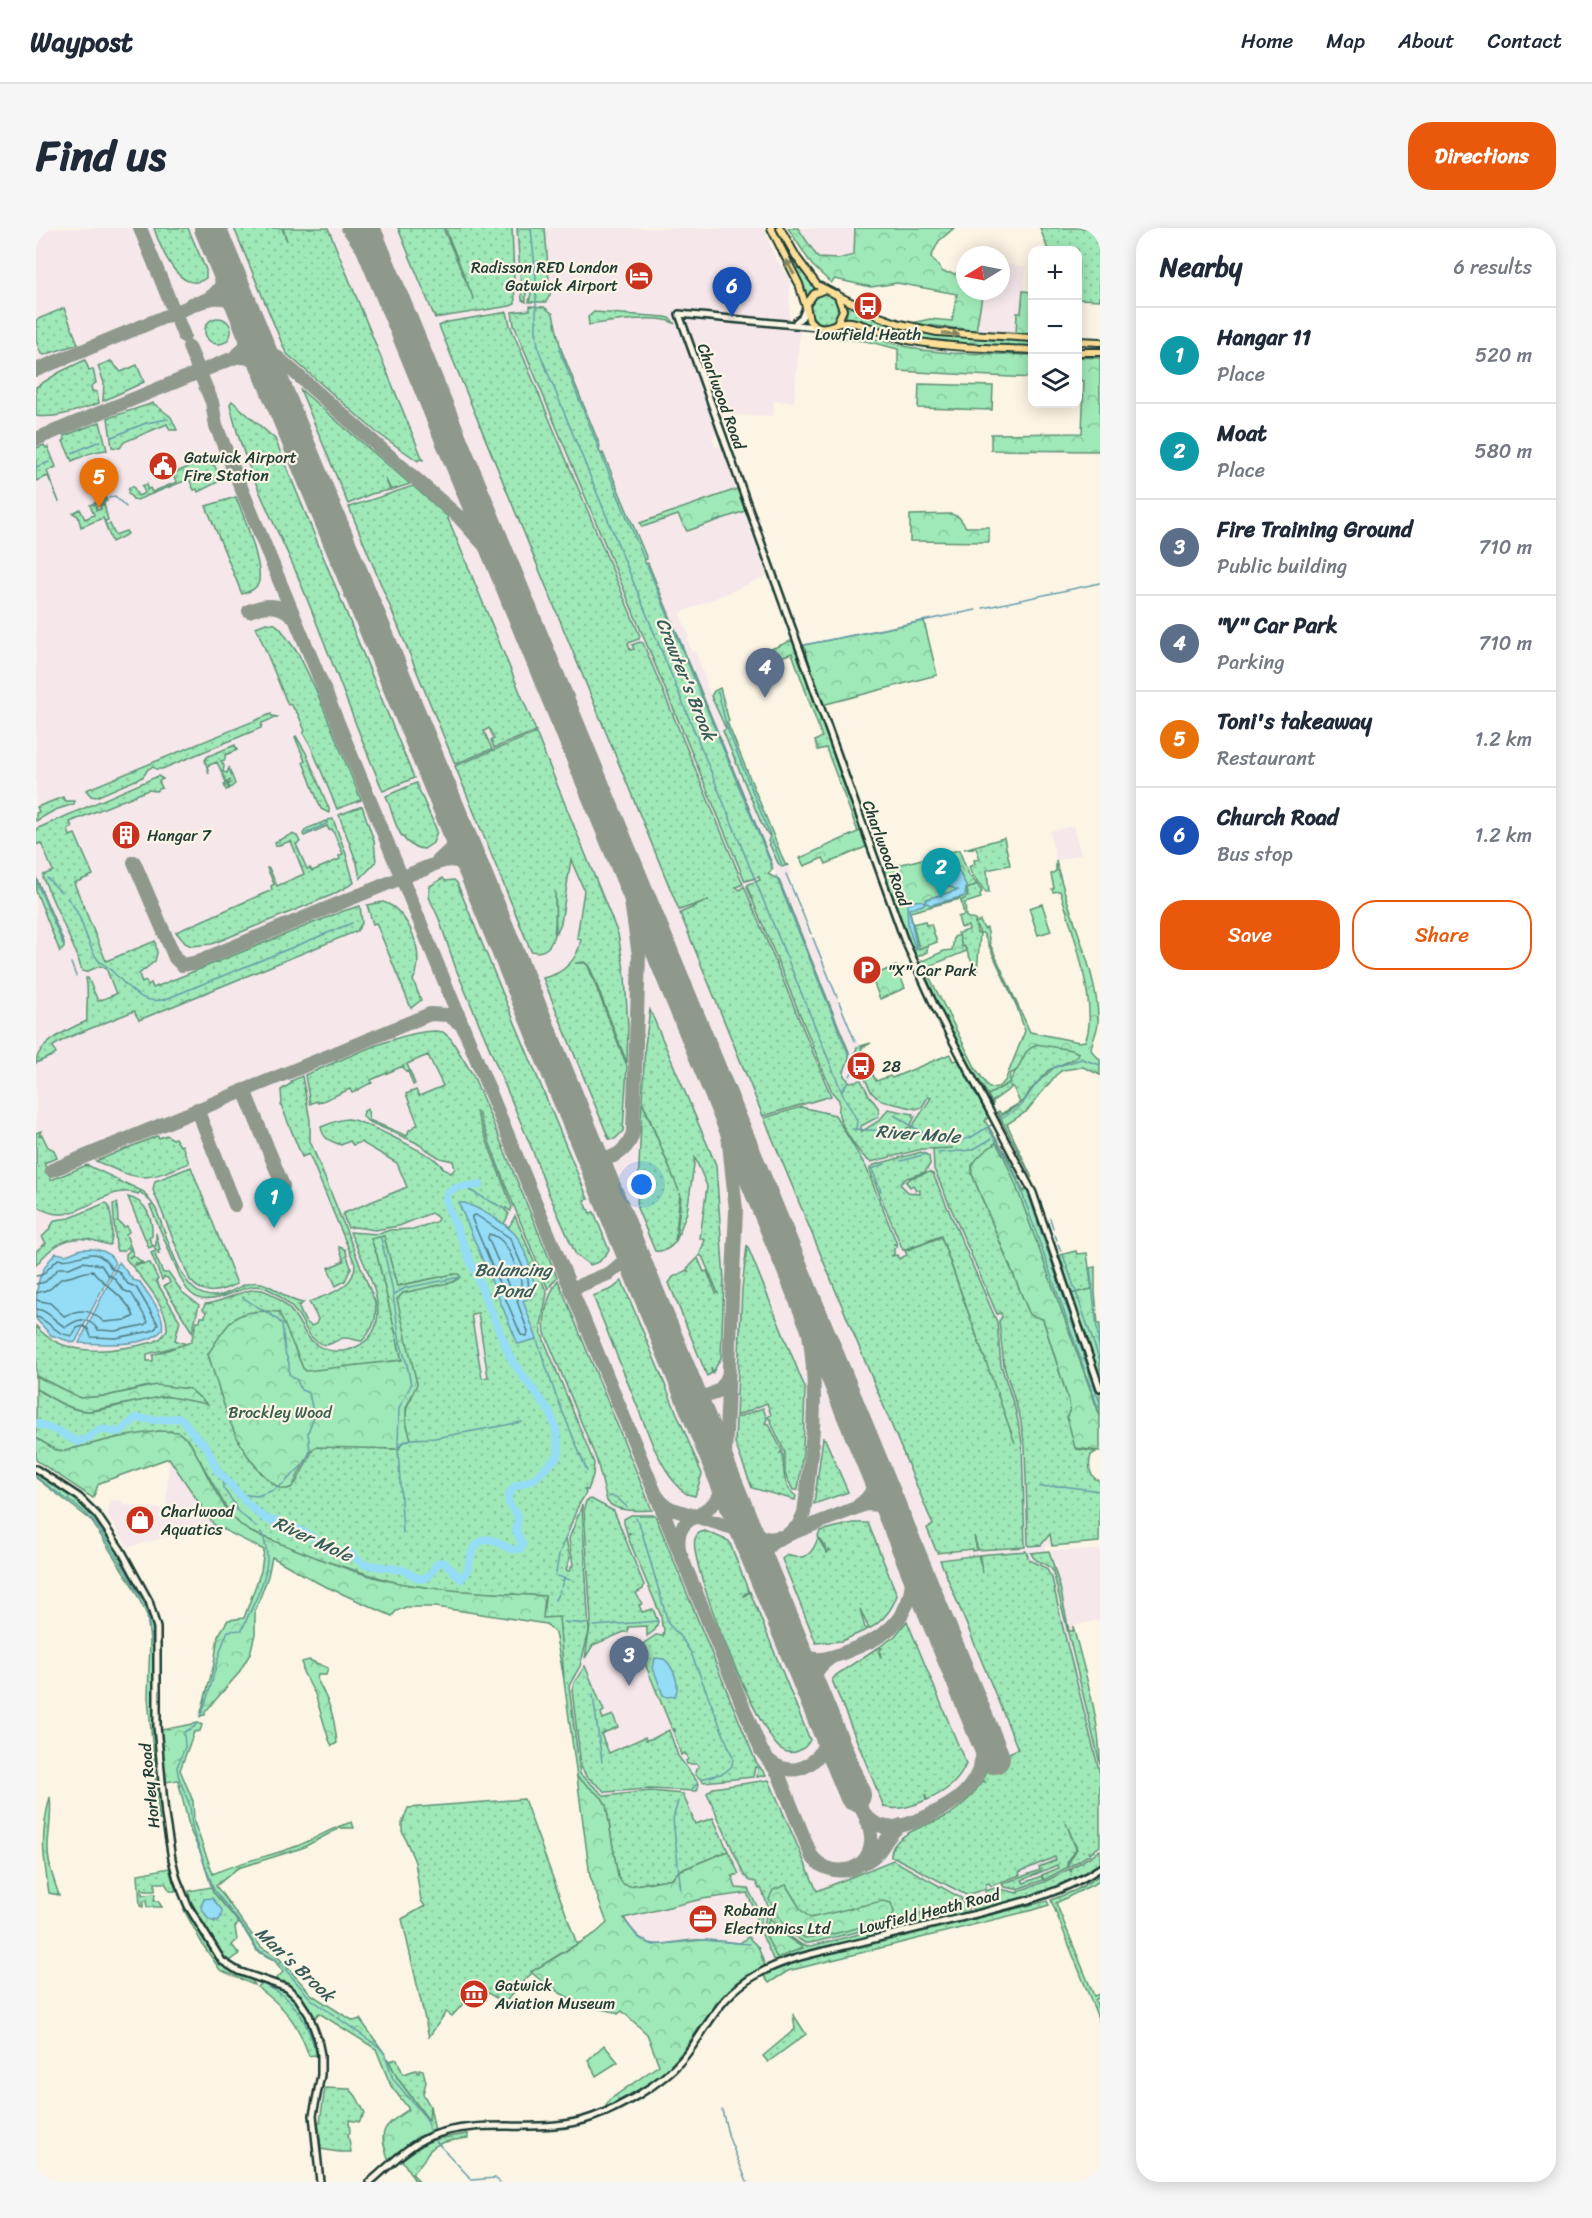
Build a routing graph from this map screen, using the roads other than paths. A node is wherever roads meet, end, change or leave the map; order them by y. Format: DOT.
graph roads {
  1 [pos="771,228"];
  2 [pos="780,228"];
  3 [pos="829,290"];
  4 [pos="837,294"];
  5 [pos="806,308"];
  6 [pos="791,323"];
  7 [pos="834,326"];
  8 [pos="818,327"];
  9 [pos="1028,338"];
  10 [pos="1082,341"];
  11 [pos="1100,342"];
  12 [pos="1028,350"];
  13 [pos="1082,352"];
  14 [pos="1100,352"];
  15 [pos="1100,1388"];
  16 [pos="36,1469"];
  17 [pos="1100,1868"];
  18 [pos="320,2182"];
  19 [pos="370,2182"];
  5 -- 1 [label="main road, one-way"];
  2 -- 3 [label="main road"];
  3 -- 4 [label="main road"];
  3 -- 5 [label="main road"];
  4 -- 7 [label="main road"];
  4 -- 9 [label="main road, one-way"];
  5 -- 6 [label="street"];
  5 -- 8 [label="main road"];
  6 -- 8 [label="street"];
  6 -- 15 [label="street, Charlwood Road"];
  7 -- 8 [label="main road"];
  7 -- 12 [label="main road"];
  10 -- 11 [label="main road"];
  13 -- 14 [label="main road"];
  16 -- 18 [label="street, Horley Road"];
  17 -- 19 [label="street, Lowfield Heath Road"];
}
